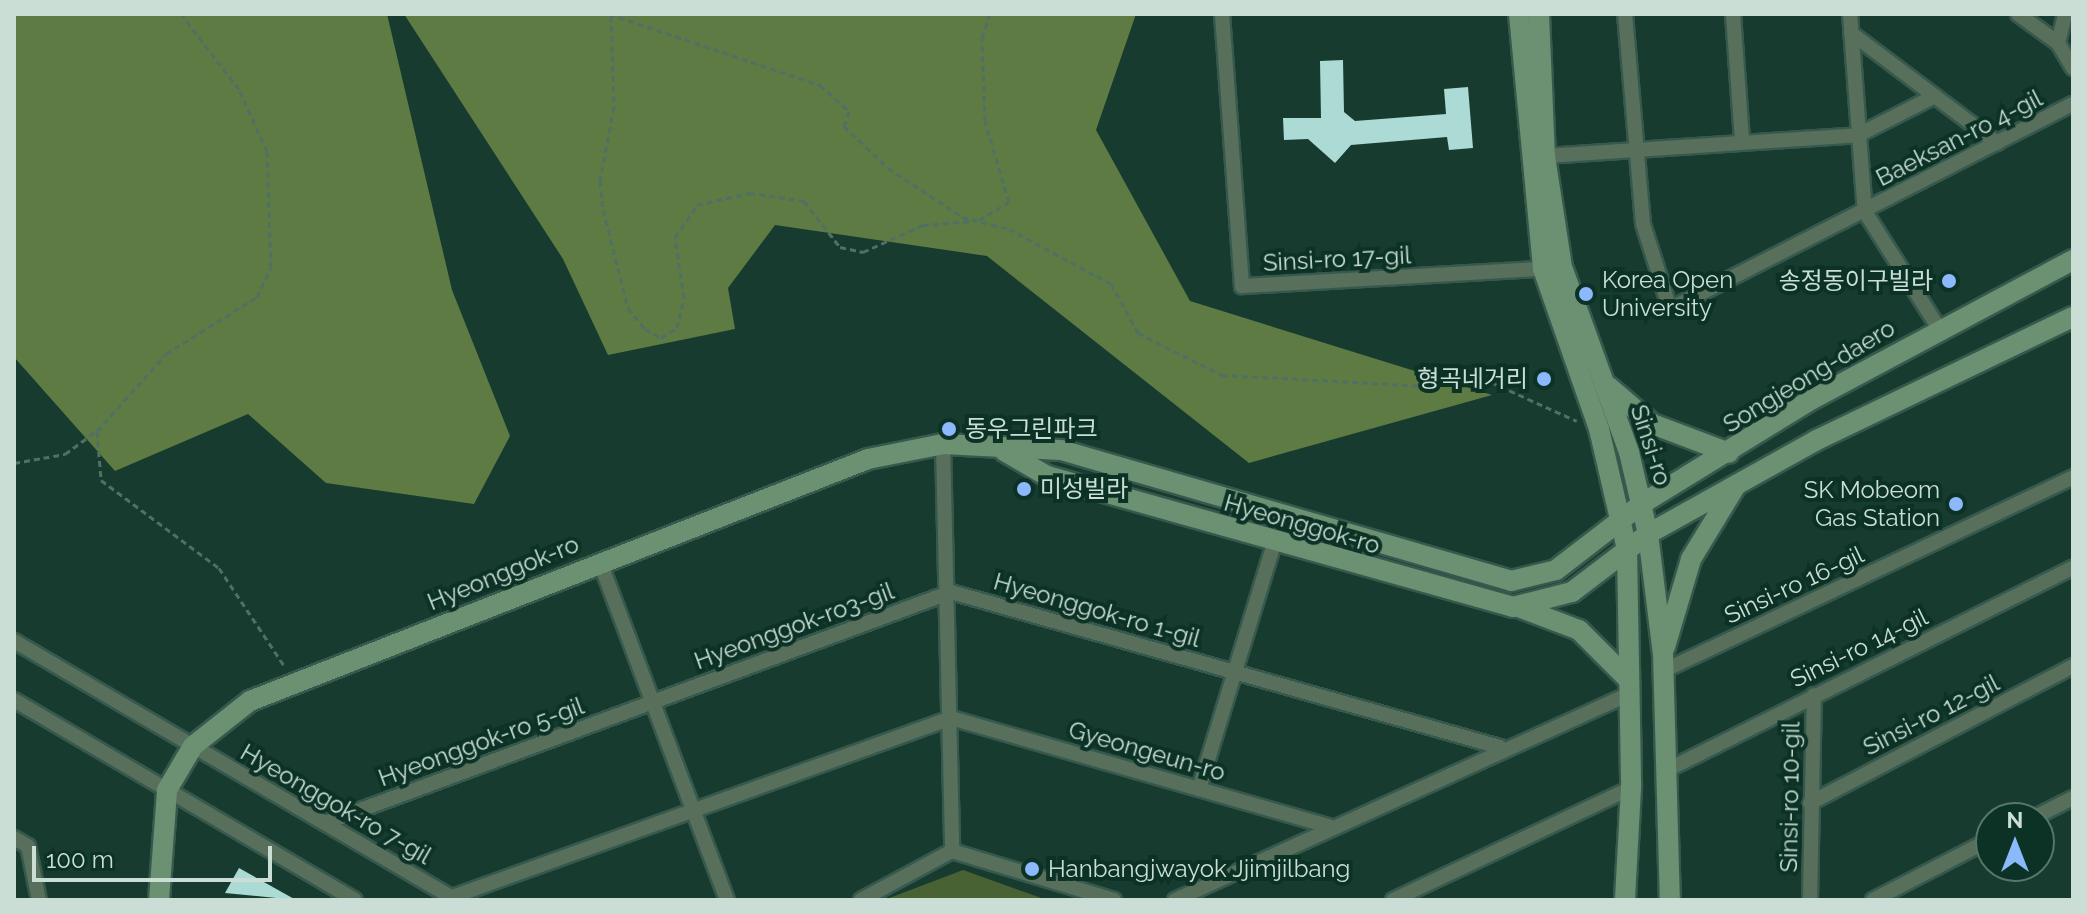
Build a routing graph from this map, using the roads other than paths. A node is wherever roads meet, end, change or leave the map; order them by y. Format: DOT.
graph roads {
  1 [pos="1222,14"];
  2 [pos="1519,14"];
  3 [pos="1539,14"];
  4 [pos="1625,14"];
  5 [pos="1733,14"];
  6 [pos="1850,14"];
  7 [pos="2018,14"];
  8 [pos="2065,14"];
  9 [pos="1851,33"];
  10 [pos="2058,43"];
  11 [pos="2073,68"];
  12 [pos="1935,96"];
  13 [pos="2073,104"];
  14 [pos="1858,135"];
  15 [pos="1742,141"];
  16 [pos="1997,143"];
  17 [pos="1635,146"];
  18 [pos="1545,156"];
  19 [pos="1865,212"];
  20 [pos="2073,260"];
  21 [pos="1553,268"];
  22 [pos="2073,317"];
  23 [pos="1940,330"];
  24 [pos="1600,378"];
  25 [pos="943,444"];
  26 [pos="1002,449"];
  27 [pos="1729,453"];
  28 [pos="2073,477"];
  29 [pos="1736,485"];
  30 [pos="1643,503"];
  31 [pos="1621,518"];
  32 [pos="1648,534"];
  33 [pos="1274,543"];
  34 [pos="1627,549"];
  35 [pos="1582,554"];
  36 [pos="600,562"];
  37 [pos="2073,568"];
  38 [pos="951,592"];
  39 [pos="1513,607"];
  40 [pos="14,641"];
  41 [pos="1663,663"];
  42 [pos="2073,666"];
  43 [pos="1231,671"];
  44 [pos="1630,687"];
  45 [pos="1814,695"];
  46 [pos="14,700"];
  47 [pos="652,702"];
  48 [pos="951,718"];
  49 [pos="193,746"];
  50 [pos="1500,747"];
  51 [pos="1665,771"];
  52 [pos="1631,788"];
  53 [pos="1199,789"];
  54 [pos="167,790"];
  55 [pos="2073,798"];
  56 [pos="1810,803"];
  57 [pos="2055,807"];
  58 [pos="693,811"];
  59 [pos="325,823"];
  60 [pos="1330,827"];
  61 [pos="14,838"];
  62 [pos="1975,847"];
  63 [pos="952,851"];
  64 [pos="454,899"];
  65 [pos="1396,899"];
  66 [pos="39,900"];
  67 [pos="159,900"];
  68 [pos="355,900"];
  69 [pos="727,900"];
  70 [pos="861,900"];
  71 [pos="1114,900"];
  72 [pos="1175,900"];
  73 [pos="1625,900"];
  74 [pos="1670,900"];
  75 [pos="1810,900"];
  76 [pos="1873,900"];
  1 -- 21 [label="street, Sinsi-ro 17-gil"];
  2 -- 21 [label="street, Sinsi-ro"];
  3 -- 18 [label="street, Sinsi-ro"];
  4 -- 17 [label="street"];
  5 -- 15 [label="street"];
  6 -- 9 [label="street"];
  7 -- 10 [label="street"];
  8 -- 10 [label="street"];
  9 -- 12 [label="street"];
  9 -- 14 [label="street"];
  10 -- 11 [label="street"];
  12 -- 14 [label="street"];
  12 -- 16 [label="street"];
  13 -- 16 [label="street, Baeksan-ro 4-gil"];
  14 -- 15 [label="street"];
  14 -- 19 [label="street"];
  15 -- 17 [label="street"];
  16 -- 19 [label="street, Baeksan-ro 4-gil"];
  17 -- 18 [label="street"];
  17 -- 19 [label="street, Baeksan-ro 4-gil"];
  18 -- 21 [label="street, Sinsi-ro"];
  19 -- 23 [label="street"];
  20 -- 23 [label="street, Songjeong-daero"];
  21 -- 24 [label="street, Sinsi-ro"];
  21 -- 31 [label="street, Sinsi-ro"];
  22 -- 29 [label="street"];
  23 -- 27 [label="street, Songjeong-daero"];
  24 -- 27 [label="street"];
  24 -- 30 [label="street, Sinsi-ro"];
  25 -- 26 [label="street, Hyeonggok-ro"];
  25 -- 36 [label="street, Hyeonggok-ro"];
  25 -- 38 [label="street"];
  26 -- 33 [label="street, Hyeonggok-ro"];
  26 -- 35 [label="street, Hyeonggok-ro"];
  27 -- 30 [label="street, Songjeong-daero"];
  28 -- 41 [label="street, Sinsi-ro 16-gil"];
  29 -- 32 [label="street"];
  29 -- 41 [label="street"];
  30 -- 31 [label="street, Songjeong-daero"];
  30 -- 32 [label="street, Sinsi-ro"];
  31 -- 34 [label="street, Sinsi-ro"];
  31 -- 35 [label="street, Songjeong-daero"];
  32 -- 34 [label="street"];
  32 -- 41 [label="street, Sinsi-ro"];
  33 -- 39 [label="street, Hyeonggok-ro"];
  33 -- 43 [label="street"];
  34 -- 39 [label="street, Hyeonggok-ro"];
  34 -- 44 [label="street, Sinsi-ro"];
  36 -- 47 [label="street"];
  36 -- 49 [label="street, Hyeonggok-ro"];
  37 -- 45 [label="street, Sinsi-ro 14-gil"];
  38 -- 43 [label="street, Hyeonggok-ro 1-gil"];
  38 -- 47 [label="street, Hyeonggok-ro3-gil"];
  38 -- 48 [label="street"];
  39 -- 44 [label="street"];
  40 -- 49 [label="street, Hyeonggok-ro 7-gil"];
  41 -- 51 [label="street, Sinsi-ro"];
  42 -- 56 [label="street, Sinsi-ro 12-gil"];
  43 -- 50 [label="street"];
  43 -- 53 [label="street"];
  44 -- 50 [label="street"];
  44 -- 52 [label="street, Sinsi-ro"];
  45 -- 51 [label="street, Sinsi-ro 14-gil"];
  45 -- 56 [label="street, Sinsi-ro 10-gil"];
  46 -- 54 [label="street"];
  47 -- 58 [label="street"];
  47 -- 59 [label="street, Hyeonggok-ro 5-gil"];
  48 -- 53 [label="street, Gyeongeun-ro"];
  48 -- 58 [label="street"];
  48 -- 63 [label="street"];
  49 -- 54 [label="street, Hyeonggok-ro"];
  49 -- 59 [label="street, Hyeonggok-ro 7-gil"];
  50 -- 60 [label="street"];
  51 -- 74 [label="street, Sinsi-ro"];
  52 -- 65 [label="street"];
  52 -- 73 [label="street, Sinsi-ro"];
  53 -- 60 [label="street, Gyeongeun-ro"];
  54 -- 67 [label="street, Hyeonggok-ro"];
  54 -- 68 [label="street"];
  55 -- 57 [label="street"];
  56 -- 75 [label="street, Sinsi-ro 10-gil"];
  58 -- 64 [label="street"];
  58 -- 69 [label="street"];
  59 -- 64 [label="street, Hyeonggok-ro 7-gil"];
  60 -- 72 [label="street"];
  61 -- 66 [label="street"];
  62 -- 76 [label="street"];
  63 -- 70 [label="street"];
  63 -- 71 [label="street"];
}
